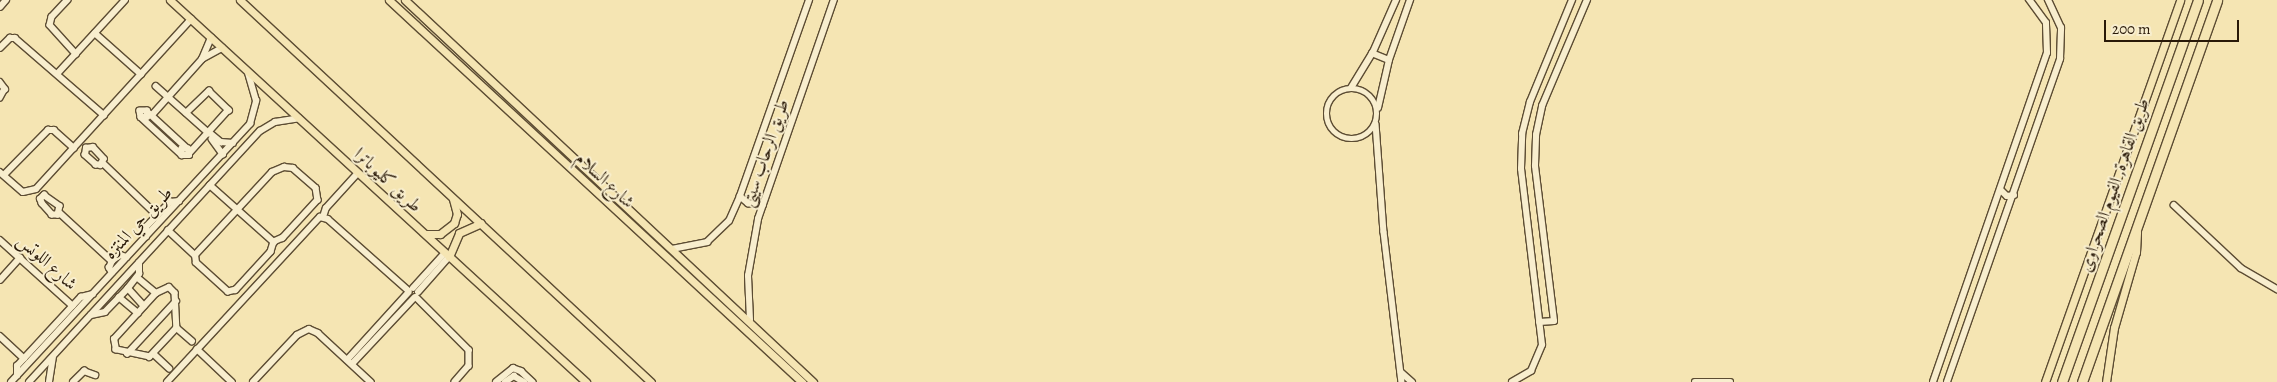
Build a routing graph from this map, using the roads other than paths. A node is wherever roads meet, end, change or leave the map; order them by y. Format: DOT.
graph roads {
  1 [pos="6,0"];
  2 [pos="68,0"];
  3 [pos="170,0"];
  4 [pos="240,0"];
  5 [pos="388,0"];
  6 [pos="405,0"];
  7 [pos="809,0"];
  8 [pos="834,0"];
  9 [pos="1396,0"];
  10 [pos="1410,0"];
  11 [pos="1574,0"];
  12 [pos="2029,0"];
  13 [pos="2048,0"];
  14 [pos="2180,0"];
  15 [pos="2198,0"];
  16 [pos="2217,0"];
  17 [pos="121,1"];
  18 [pos="1587,1"];
  19 [pos="0,7"];
  20 [pos="412,7"];
  21 [pos="404,14"];
  22 [pos="191,19"];
  23 [pos="1564,19"];
  24 [pos="1576,25"];
  25 [pos="95,33"];
  26 [pos="211,38"];
  27 [pos="0,48"];
  28 [pos="222,48"];
  29 [pos="1372,53"];
  30 [pos="76,54"];
  31 [pos="202,60"];
  32 [pos="1389,60"];
  33 [pos="248,72"];
  34 [pos="57,74"];
  35 [pos="141,74"];
  36 [pos="0,82"];
  37 [pos="156,86"];
  38 [pos="1351,88"];
  39 [pos="168,97"];
  40 [pos="0,98"];
  41 [pos="1378,112"];
  42 [pos="186,113"];
  43 [pos="104,115"];
  44 [pos="152,115"];
  45 [pos="299,118"];
  46 [pos="250,124"];
  47 [pos="1376,124"];
  48 [pos="260,131"];
  49 [pos="208,133"];
  50 [pos="233,143"];
  51 [pos="74,148"];
  52 [pos="189,151"];
  53 [pos="223,154"];
  54 [pos="103,163"];
  55 [pos="2,173"];
  56 [pos="358,173"];
  57 [pos="210,185"];
  58 [pos="2000,190"];
  59 [pos="2014,195"];
  60 [pos="740,196"];
  61 [pos="452,197"];
  62 [pos="179,201"];
  63 [pos="763,205"];
  64 [pos="2174,205"];
  65 [pos="238,210"];
  66 [pos="60,213"];
  67 [pos="157,215"];
  68 [pos="1991,216"];
  69 [pos="323,217"];
  70 [pos="2004,222"];
  71 [pos="481,223"];
  72 [pos="168,230"];
  73 [pos="2136,232"];
  74 [pos="425,234"];
  75 [pos="146,237"];
  76 [pos="0,240"];
  77 [pos="274,242"];
  78 [pos="672,249"];
  79 [pos="195,255"];
  80 [pos="447,255"];
  81 [pos="127,257"];
  82 [pos="20,258"];
  83 [pos="112,262"];
  84 [pos="139,263"];
  85 [pos="112,273"];
  86 [pos="137,277"];
  87 [pos="0,280"];
  88 [pos="128,288"];
  89 [pos="2277,289"];
  90 [pos="156,293"];
  91 [pos="413,293"];
  92 [pos="93,294"];
  93 [pos="119,297"];
  94 [pos="176,301"];
  95 [pos="73,306"];
  96 [pos="144,306"];
  97 [pos="138,313"];
  98 [pos="91,315"];
  99 [pos="750,320"];
  100 [pos="1539,322"];
  101 [pos="177,328"];
  102 [pos="0,336"];
  103 [pos="192,341"];
  104 [pos="197,349"];
  105 [pos="126,354"];
  106 [pos="154,354"];
  107 [pos="54,355"];
  108 [pos="24,358"];
  109 [pos="349,362"];
  110 [pos="169,368"];
  111 [pos="1401,372"];
  112 [pos="95,375"];
  113 [pos="17,376"];
  114 [pos="51,381"];
  115 [pos="12,382"];
  116 [pos="29,382"];
  117 [pos="73,382"];
  118 [pos="167,382"];
  119 [pos="232,382"];
  120 [pos="253,382"];
  121 [pos="371,382"];
  122 [pos="455,382"];
  123 [pos="496,382"];
  124 [pos="505,382"];
  125 [pos="524,382"];
  126 [pos="533,382"];
  127 [pos="586,382"];
  128 [pos="651,382"];
  129 [pos="802,382"];
  130 [pos="813,382"];
  131 [pos="1402,382"];
  132 [pos="1412,382"];
  133 [pos="1512,382"];
  134 [pos="1695,382"];
  135 [pos="1730,382"];
  136 [pos="1933,382"];
  137 [pos="1947,382"];
  138 [pos="2045,382"];
  139 [pos="2062,382"];
  140 [pos="2082,382"];
  141 [pos="2106,382"];
  1 -- 19 [label="street"];
  2 -- 30 [label="street"];
  3 -- 22 [label="main road, طريق كليوباترا"];
  4 -- 61 [label="main road, طريق كليوباترا"];
  5 -- 21 [label="main road, شارع السلام"];
  6 -- 20 [label="main road, شارع السلام"];
  7 -- 60 [label="street, طريق الرحاب سيتى"];
  8 -- 63 [label="street, طريق الرحاب سيتى"];
  9 -- 29 [label="street"];
  10 -- 32 [label="street"];
  11 -- 18 [label="street"];
  11 -- 23 [label="street"];
  12 -- 58 [label="street"];
  13 -- 59 [label="street"];
  14 -- 138 [label="main road"];
  15 -- 139 [label="highway, طريق القاهرة, الفيوم الصحراوى"];
  16 -- 73 [label="highway, طريق القاهرة, الفيوم الصحراوى"];
  17 -- 25 [label="street"];
  18 -- 24 [label="street"];
  20 -- 21 [label="main road"];
  20 -- 78 [label="main road, شارع السلام"];
  21 -- 129 [label="main road, شارع السلام"];
  22 -- 26 [label="main road, طريق كليوباترا"];
  22 -- 35 [label="street"];
  23 -- 24 [label="street"];
  23 -- 100 [label="street"];
  24 -- 100 [label="street"];
  25 -- 30 [label="street"];
  25 -- 35 [label="street"];
  26 -- 28 [label="main road, طريق كليوباترا"];
  26 -- 31 [label="street"];
  27 -- 34 [label="street"];
  28 -- 31 [label="street"];
  28 -- 33 [label="main road, طريق كليوباترا"];
  29 -- 32 [label="street"];
  29 -- 38 [label="street"];
  30 -- 34 [label="street"];
  31 -- 39 [label="street"];
  32 -- 41 [label="street"];
  33 -- 45 [label="main road, طريق كليوباترا"];
  33 -- 46 [label="street, طريق حي المنتزه"];
  34 -- 43 [label="street"];
  35 -- 43 [label="street"];
  36 -- 40 [label="street"];
  37 -- 39 [label="street"];
  38 -- 41 [label="street"];
  38 -- 47 [label="street"];
  39 -- 42 [label="street"];
  39 -- 44 [label="street"];
  41 -- 47 [label="street"];
  42 -- 49 [label="street"];
  42 -- 49 [label="street"];
  43 -- 51 [label="street"];
  44 -- 52 [label="street"];
  44 -- 52 [label="street"];
  45 -- 48 [label="street, طريق حي المنتزه"];
  45 -- 56 [label="main road, طريق كليوباترا"];
  46 -- 48 [label="street"];
  46 -- 50 [label="street, طريق حي المنتزه"];
  47 -- 111 [label="street"];
  48 -- 57 [label="street, طريق حي المنتزه"];
  49 -- 50 [label="street"];
  49 -- 52 [label="street"];
  49 -- 53 [label="street"];
  50 -- 53 [label="street, طريق حي المنتزه"];
  51 -- 55 [label="street"];
  51 -- 55 [label="street"];
  53 -- 62 [label="street, طريق حي المنتزه"];
  54 -- 67 [label="street"];
  56 -- 69 [label="street"];
  56 -- 74 [label="main road, طريق كليوباترا"];
  57 -- 65 [label="street"];
  57 -- 72 [label="street, طريق حي المنتزه"];
  58 -- 59 [label="street"];
  58 -- 68 [label="street"];
  59 -- 70 [label="street"];
  60 -- 63 [label="street"];
  60 -- 78 [label="street, طريق الرحاب سيتى"];
  61 -- 71 [label="main road, طريق كليوباترا"];
  61 -- 74 [label="main road"];
  62 -- 67 [label="street"];
  62 -- 75 [label="street, طريق حي المنتزه"];
  63 -- 99 [label="street, طريق الرحاب سيتى"];
  64 -- 89 [label="street"];
  65 -- 77 [label="street"];
  65 -- 77 [label="street"];
  65 -- 79 [label="street"];
  66 -- 83 [label="street"];
  67 -- 75 [label="street"];
  68 -- 70 [label="street"];
  68 -- 136 [label="street"];
  69 -- 91 [label="street"];
  69 -- 104 [label="street"];
  70 -- 137 [label="street"];
  71 -- 80 [label="main road"];
  71 -- 128 [label="main road, طريق كليوباترا"];
  72 -- 79 [label="street"];
  72 -- 84 [label="street, طريق حي المنتزه"];
  73 -- 140 [label="highway, طريق القاهرة, الفيوم الصحراوى"];
  73 -- 141 [label="main road"];
  74 -- 80 [label="main road, طريق كليوباترا"];
  75 -- 81 [label="street, طريق حي المنتزه"];
  76 -- 82 [label="street, شارع اللوتس"];
  77 -- 79 [label="street"];
  78 -- 99 [label="main road, شارع السلام"];
  80 -- 91 [label="street"];
  80 -- 127 [label="main road, طريق كليوباترا"];
  81 -- 83 [label="street"];
  81 -- 85 [label="street, طريق حي المنتزه"];
  82 -- 87 [label="street"];
  82 -- 95 [label="street, شارع اللوتس"];
  83 -- 85 [label="street"];
  84 -- 86 [label="street"];
  84 -- 98 [label="street, طريق حي المنتزه"];
  85 -- 92 [label="street, طريق حي المنتزه"];
  86 -- 88 [label="street"];
  86 -- 90 [label="street"];
  88 -- 93 [label="street"];
  88 -- 96 [label="street"];
  90 -- 94 [label="street"];
  90 -- 96 [label="street"];
  91 -- 109 [label="street"];
  91 -- 122 [label="street"];
  92 -- 95 [label="street"];
  92 -- 113 [label="street, طريق حي المنتزه"];
  93 -- 97 [label="street"];
  93 -- 98 [label="street"];
  94 -- 101 [label="street"];
  94 -- 105 [label="street"];
  95 -- 108 [label="street"];
  96 -- 97 [label="street"];
  97 -- 105 [label="street"];
  98 -- 107 [label="street, طريق حي المنتزه"];
  99 -- 130 [label="main road, شارع السلام"];
  100 -- 133 [label="street"];
  101 -- 103 [label="street"];
  101 -- 106 [label="street"];
  102 -- 108 [label="street"];
  104 -- 118 [label="street"];
  104 -- 119 [label="street"];
  105 -- 106 [label="street"];
  106 -- 110 [label="street"];
  107 -- 114 [label="street"];
  107 -- 116 [label="street, طريق حي المنتزه"];
  108 -- 113 [label="street"];
  109 -- 120 [label="street"];
  109 -- 121 [label="street"];
  111 -- 131 [label="street"];
  111 -- 132 [label="street"];
  112 -- 117 [label="street"];
  113 -- 115 [label="street, طريق حي المنتزه"];
  123 -- 126 [label="street"];
  124 -- 125 [label="street"];
  134 -- 135 [label="street"];
}
